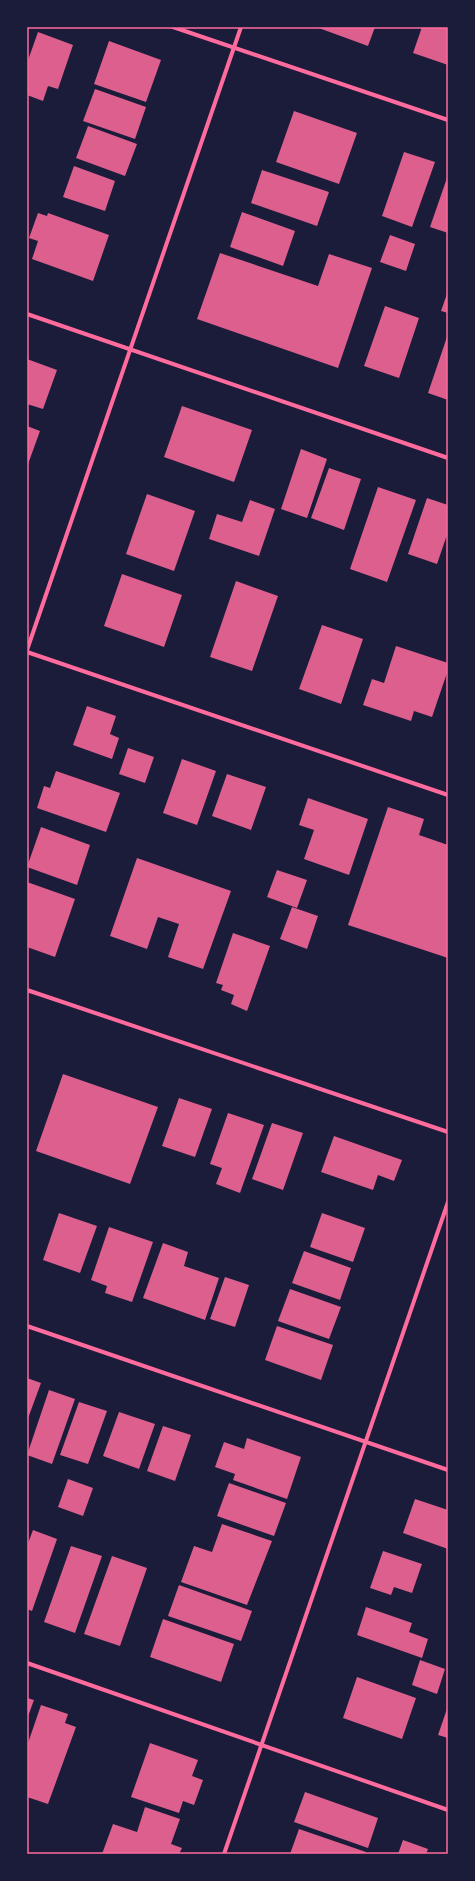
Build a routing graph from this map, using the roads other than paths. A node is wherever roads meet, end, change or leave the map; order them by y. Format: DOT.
graph roads {
  1 [pos="173,27"];
  2 [pos="241,27"];
  3 [pos="234,48"];
  4 [pos="448,120"];
  5 [pos="27,314"];
  6 [pos="130,349"];
  7 [pos="448,458"];
  8 [pos="27,651"];
  9 [pos="448,795"];
  10 [pos="27,990"];
  11 [pos="448,1132"];
  12 [pos="448,1202"];
  13 [pos="27,1326"];
  14 [pos="366,1442"];
  15 [pos="448,1470"];
  16 [pos="27,1663"];
  17 [pos="262,1744"];
  18 [pos="448,1810"];
  19 [pos="224,1854"];
  1 -- 3 [label="street"];
  2 -- 3 [label="street"];
  3 -- 4 [label="street"];
  3 -- 6 [label="street"];
  5 -- 6 [label="street"];
  6 -- 7 [label="street"];
  6 -- 8 [label="street"];
  8 -- 9 [label="street"];
  10 -- 11 [label="street"];
  12 -- 14 [label="street"];
  13 -- 14 [label="street"];
  14 -- 15 [label="street"];
  14 -- 17 [label="street"];
  16 -- 17 [label="street"];
  17 -- 18 [label="street"];
  17 -- 19 [label="street"];
}
